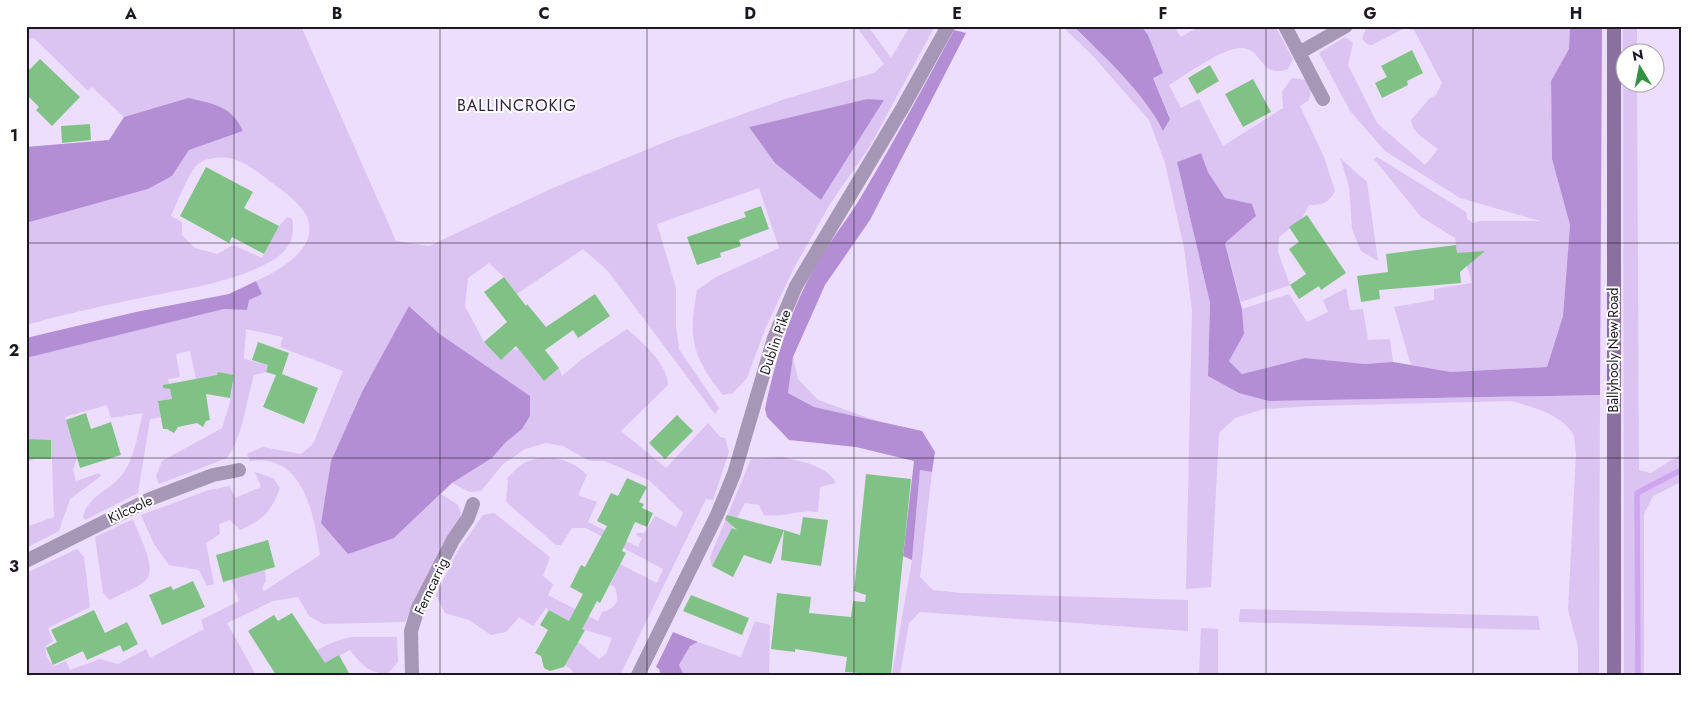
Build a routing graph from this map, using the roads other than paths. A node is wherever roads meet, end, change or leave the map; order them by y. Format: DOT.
graph roads {
  1 [pos="948,26"];
  2 [pos="1286,26"];
  3 [pos="1346,26"];
  4 [pos="1614,26"];
  5 [pos="1299,53"];
  6 [pos="1323,99"];
  7 [pos="239,470"];
  8 [pos="473,504"];
  9 [pos="26,561"];
  10 [pos="412,675"];
  11 [pos="638,675"];
  12 [pos="1614,675"];
  1 -- 11 [label="street, Dublin Pike"];
  2 -- 5 [label="street"];
  3 -- 5 [label="street"];
  4 -- 12 [label="main road, Ballyhooly New Road"];
  5 -- 6 [label="street"];
  7 -- 9 [label="street, Kilcoole"];
  8 -- 10 [label="street, Ferncarrig"];
}
